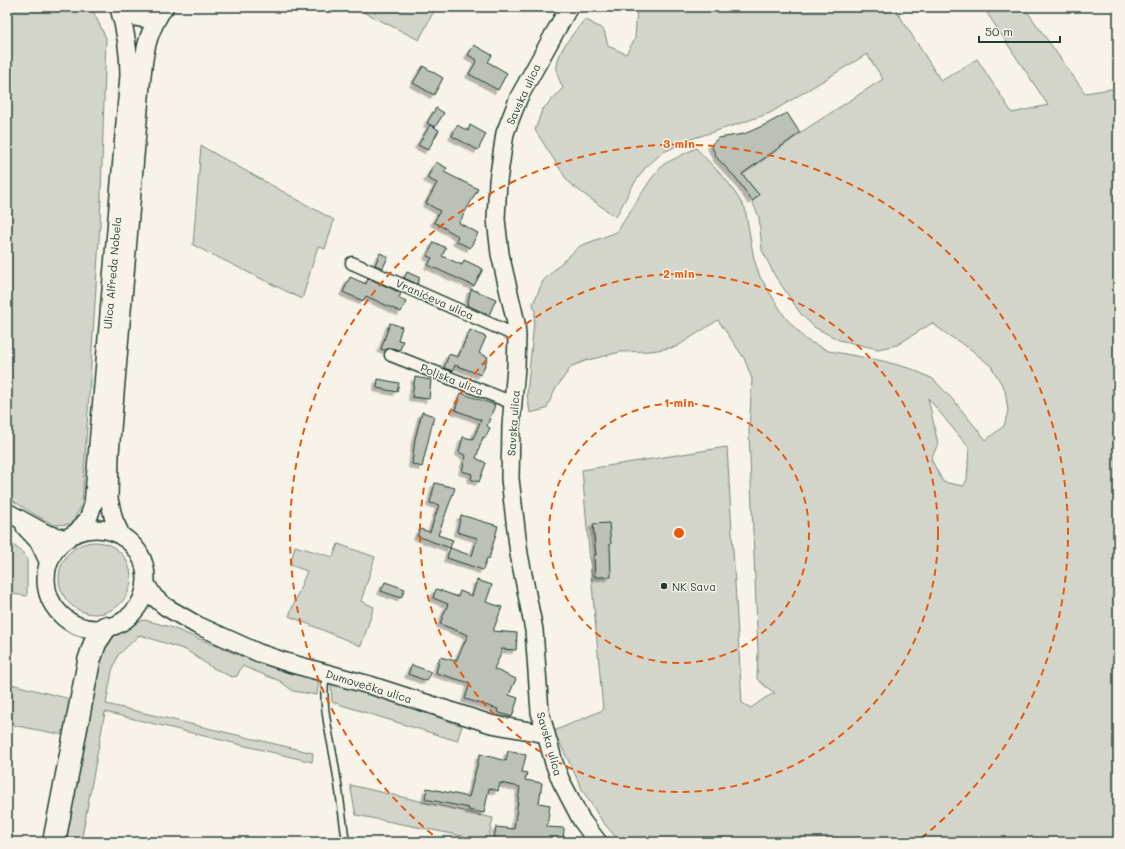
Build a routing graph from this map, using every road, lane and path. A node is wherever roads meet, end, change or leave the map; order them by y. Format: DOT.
graph roads {
  1 [pos="569,7"];
  2 [pos="118,8"];
  3 [pos="164,10"];
  4 [pos="352,263"];
  5 [pos="517,336"];
  6 [pos="391,355"];
  7 [pos="513,403"];
  8 [pos="13,516"];
  9 [pos="71,536"];
  10 [pos="122,536"];
  11 [pos="49,563"];
  12 [pos="146,584"];
  13 [pos="132,614"];
  14 [pos="197,625"];
  15 [pos="105,628"];
  16 [pos="326,672"];
  17 [pos="546,734"];
  18 [pos="54,842"];
  19 [pos="346,842"];
  20 [pos="598,842"];
  1 -- 5 [label="street, Savska ulica"];
  2 -- 3 [label="street"];
  2 -- 9 [label="street, Ulica Alfreda Nobela"];
  3 -- 10 [label="street, Ulica Alfreda Nobela"];
  4 -- 5 [label="street, Vranićeva ulica"];
  5 -- 7 [label="street, Savska ulica"];
  6 -- 7 [label="street, Poljska ulica"];
  7 -- 17 [label="street, Savska ulica"];
  8 -- 9 [label="street"];
  8 -- 11 [label="street"];
  9 -- 10 [label="street"];
  9 -- 11 [label="street"];
  10 -- 12 [label="street"];
  11 -- 15 [label="street"];
  12 -- 13 [label="street"];
  12 -- 14 [label="street, Dumovečka ulica"];
  13 -- 14 [label="street, Dumovečka ulica"];
  13 -- 15 [label="street"];
  14 -- 16 [label="street, Dumovečka ulica"];
  15 -- 18 [label="highway"];
  16 -- 17 [label="street, Dumovečka ulica"];
  16 -- 19 [label="lane"];
  17 -- 20 [label="street, Savska ulica"];
}
